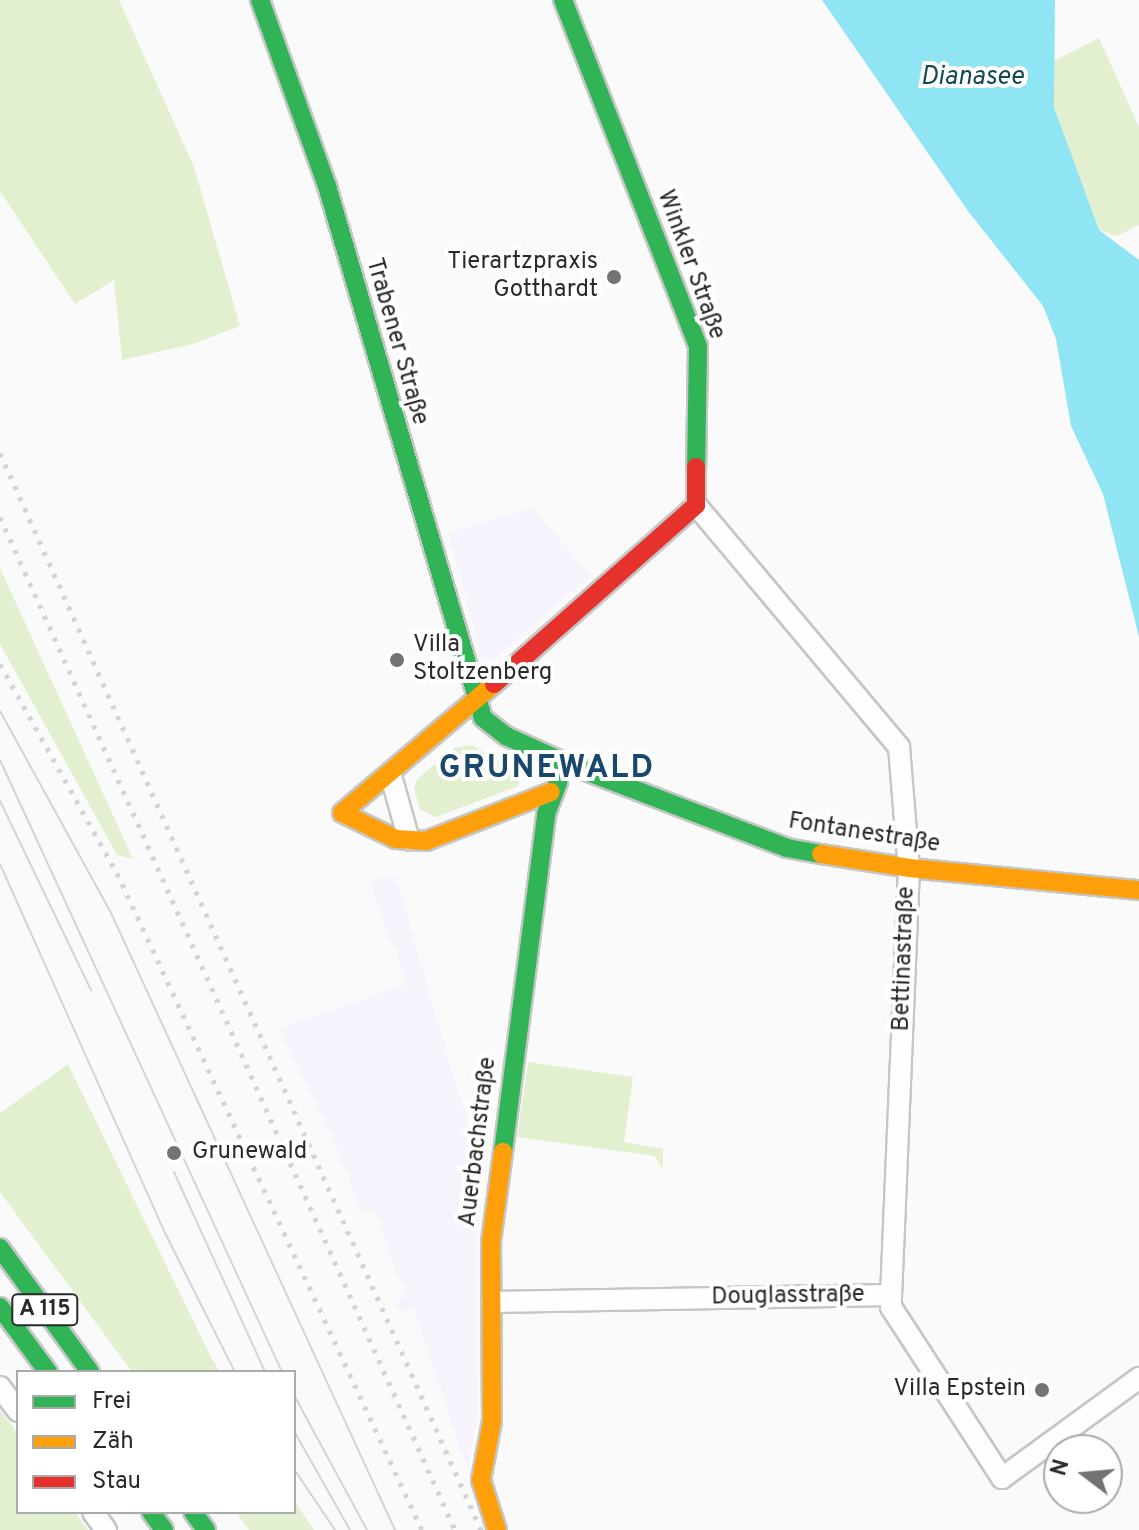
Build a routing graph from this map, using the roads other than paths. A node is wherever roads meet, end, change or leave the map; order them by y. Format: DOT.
graph roads {
  1 [pos="260,0"];
  2 [pos="563,0"];
  3 [pos="696,505"];
  4 [pos="474,700"];
  5 [pos="570,765"];
  6 [pos="391,776"];
  7 [pos="551,792"];
  8 [pos="409,840"];
  9 [pos="909,868"];
  10 [pos="1139,890"];
  11 [pos="0,1248"];
  12 [pos="891,1295"];
  13 [pos="492,1302"];
  14 [pos="0,1307"];
  15 [pos="47,1370"];
  16 [pos="89,1370"];
  17 [pos="1139,1378"];
  18 [pos="0,1387"];
  19 [pos="16,1408"];
  20 [pos="497,1530"];
  1 -- 4 [label="main road, Trabener Straße"];
  2 -- 3 [label="main road, Winkler Straße"];
  3 -- 4 [label="main road"];
  3 -- 9 [label="street, Bettinastraße"];
  4 -- 5 [label="main road, Fontanestraße"];
  4 -- 6 [label="main road"];
  5 -- 7 [label="main road, Auerbachstraße"];
  5 -- 9 [label="main road, Fontanestraße"];
  6 -- 8 [label="street"];
  6 -- 8 [label="main road"];
  7 -- 8 [label="main road"];
  7 -- 13 [label="main road, Auerbachstraße"];
  9 -- 10 [label="main road, Fontanestraße"];
  9 -- 12 [label="street, Bettinastraße"];
  11 -- 16 [label="main road, A 115"];
  12 -- 13 [label="street, Douglasstraße"];
  12 -- 17 [label="street, Douglasstraße"];
  13 -- 20 [label="main road, Auerbachstraße"];
  14 -- 15 [label="main road, A 115"];
  18 -- 19 [label="street"];
}
